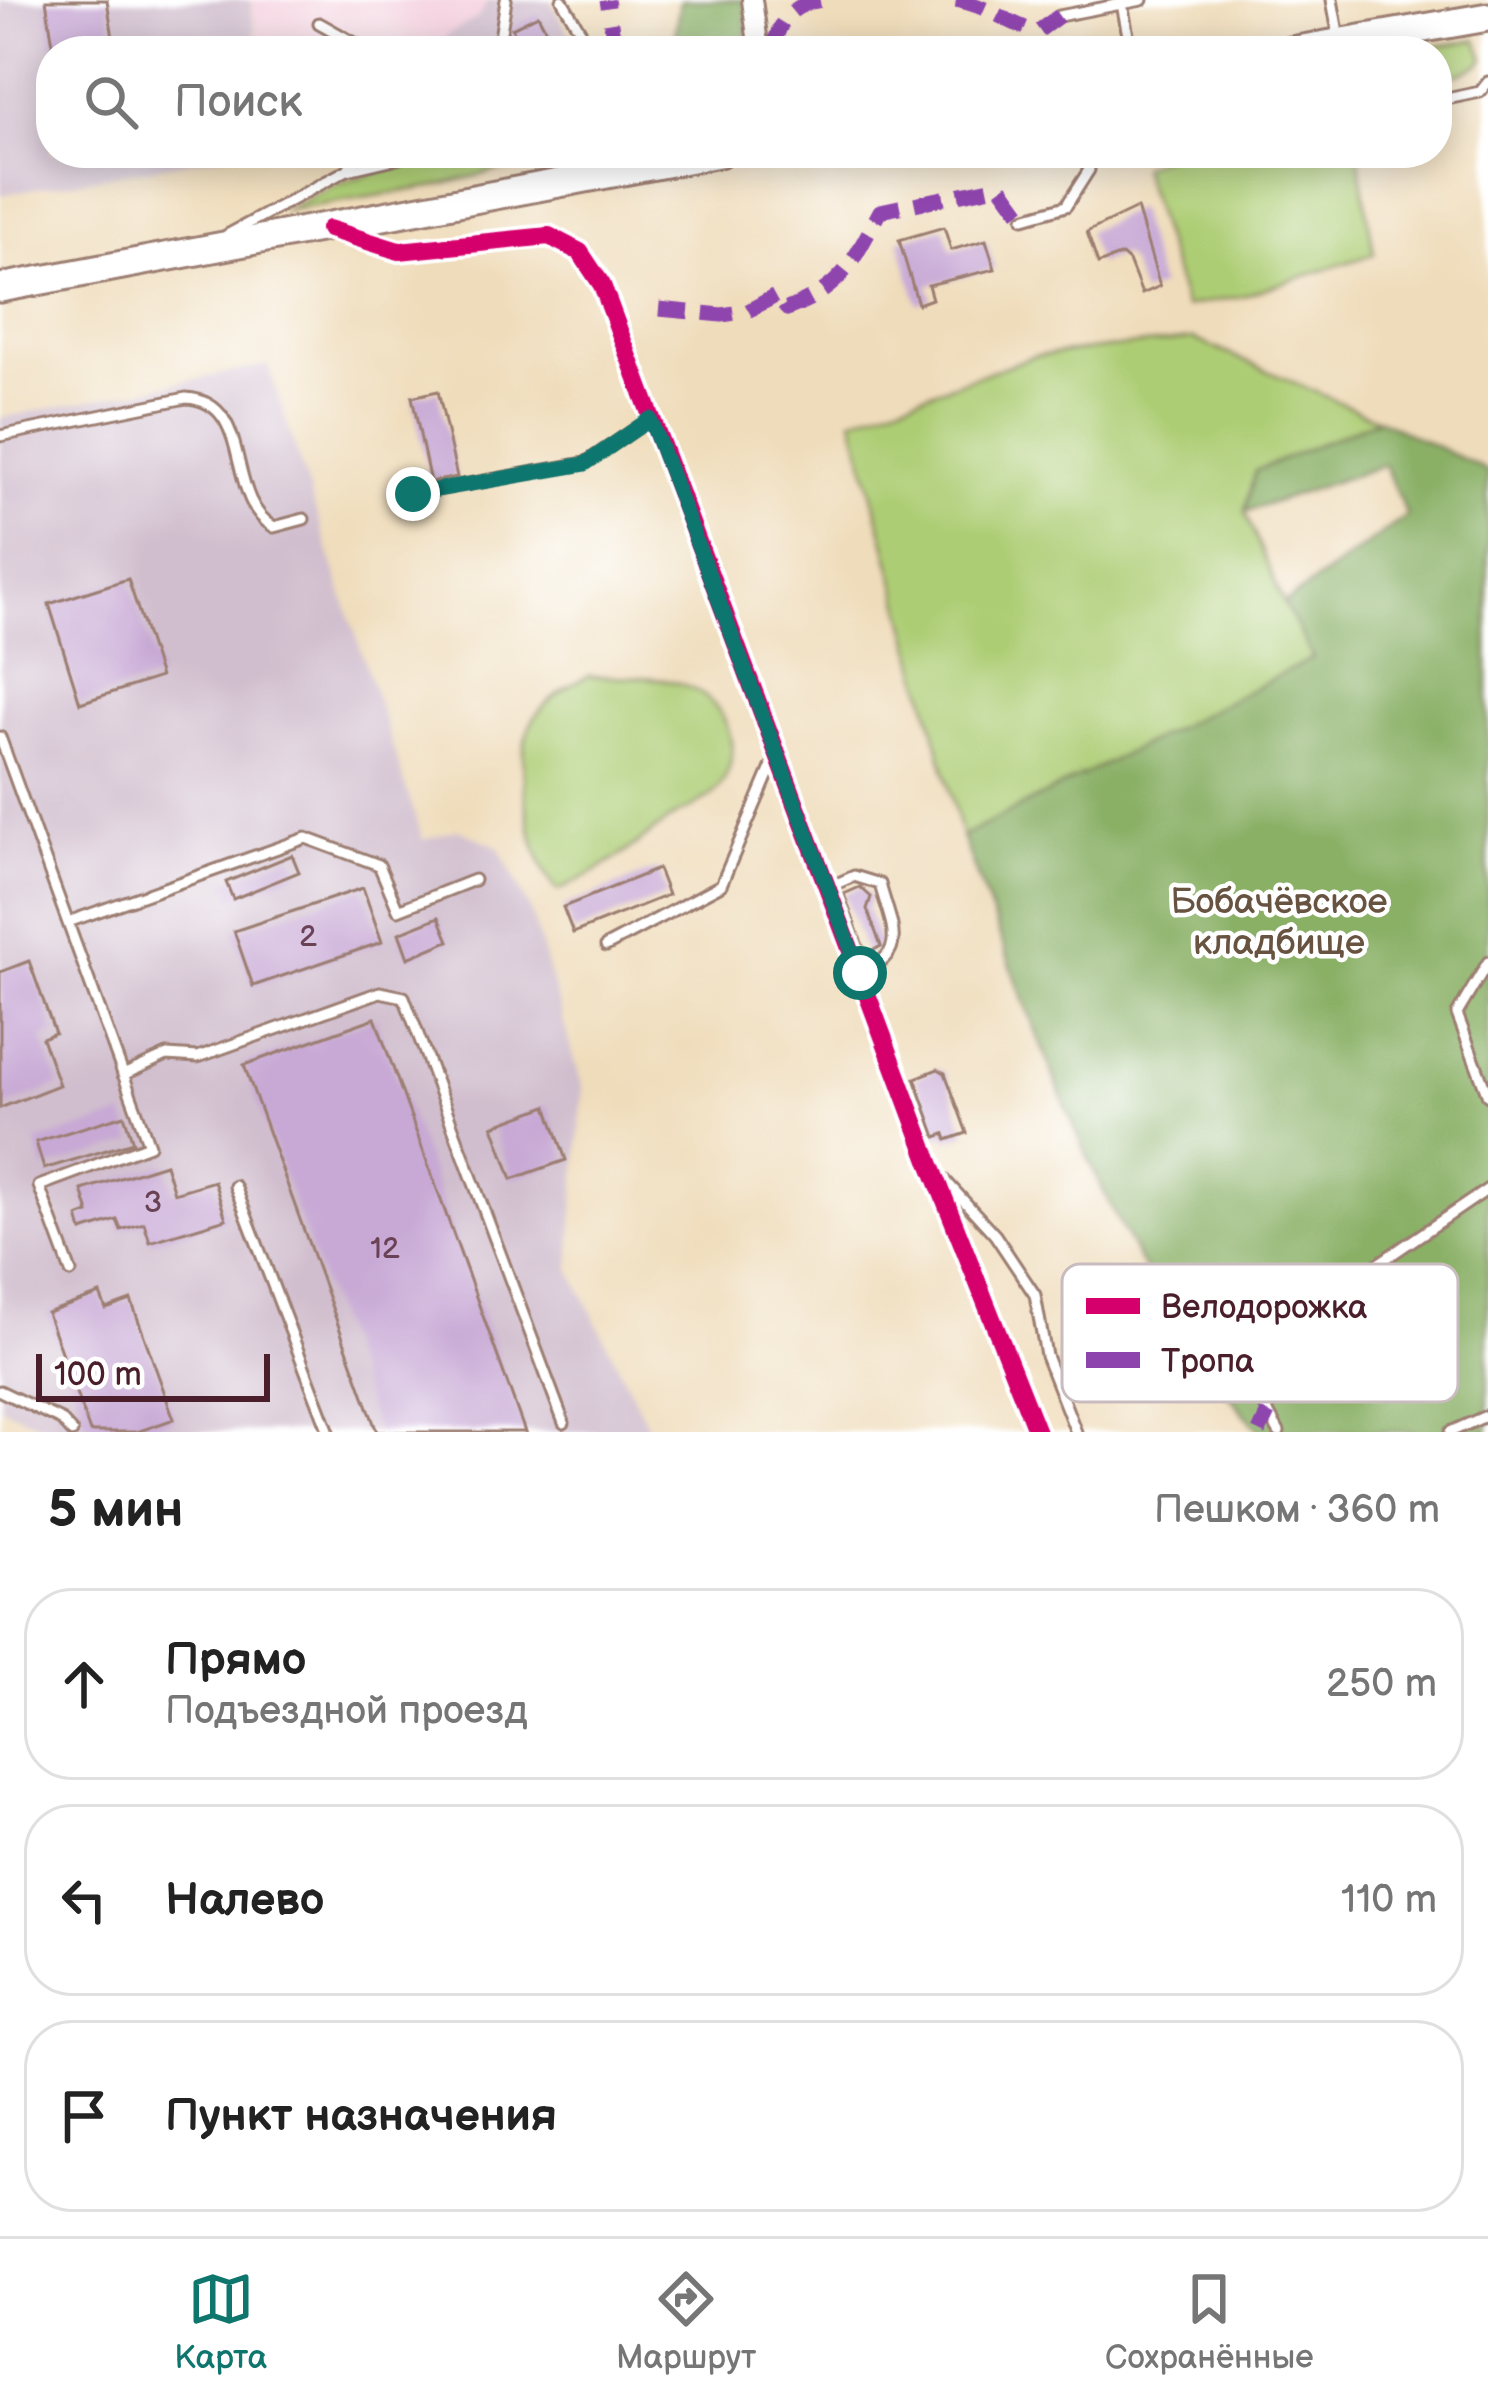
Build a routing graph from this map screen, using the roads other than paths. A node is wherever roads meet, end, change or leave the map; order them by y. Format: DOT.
graph roads {
  1 [pos="506,0"];
  2 [pos="562,0"];
  3 [pos="752,0"];
  4 [pos="1142,0"];
  5 [pos="1332,0"];
  6 [pos="1122,4"];
  7 [pos="1059,16"];
  8 [pos="1488,17"];
  9 [pos="319,23"];
  10 [pos="342,36"];
  11 [pos="500,36"];
  12 [pos="583,36"];
  13 [pos="757,36"];
  14 [pos="1128,36"];
  15 [pos="1321,36"];
  16 [pos="1383,36"];
  17 [pos="1488,82"];
  18 [pos="1452,98"];
  19 [pos="356,168"];
  20 [pos="648,168"];
  21 [pos="1089,168"];
  22 [pos="347,170"];
  23 [pos="1024,218"];
  24 [pos="329,229"];
  25 [pos="208,249"];
  26 [pos="0,288"];
  27 [pos="650,419"];
  28 [pos="0,436"];
  29 [pos="413,494"];
  30 [pos="304,519"];
  31 [pos="0,737"];
  32 [pos="778,751"];
  33 [pos="474,880"];
  34 [pos="827,888"];
  35 [pos="68,922"];
  36 [pos="606,946"];
  37 [pos="1488,962"];
  38 [pos="860,973"];
  39 [pos="123,1075"];
  40 [pos="1488,1096"];
  41 [pos="931,1166"];
  42 [pos="235,1186"];
  43 [pos="1488,1189"];
  44 [pos="1378,1264"];
  45 [pos="71,1272"];
  46 [pos="0,1391"];
  47 [pos="1062,1397"];
  48 [pos="1064,1402"];
  49 [pos="1273,1402"];
  50 [pos="1488,1415"];
  51 [pos="564,1423"];
  52 [pos="72,1432"];
  53 [pos="329,1432"];
  54 [pos="1036,1432"];
  55 [pos="1076,1432"];
  56 [pos="1279,1432"];
  57 [pos="1450,1432"];
  1 -- 11 [label="lane"];
  2 -- 12 [label="lane"];
  3 -- 13 [label="street"];
  4 -- 6 [label="lane"];
  5 -- 15 [label="lane"];
  6 -- 7 [label="lane"];
  6 -- 14 [label="lane"];
  8 -- 16 [label="main road"];
  9 -- 10 [label="lane"];
  17 -- 18 [label="lane"];
  19 -- 22 [label="lane"];
  20 -- 24 [label="main road"];
  21 -- 23 [label="lane"];
  22 -- 25 [label="lane"];
  24 -- 25 [label="main road"];
  24 -- 27 [label="street"];
  25 -- 26 [label="main road"];
  27 -- 29 [label="lane"];
  27 -- 32 [label="street"];
  28 -- 30 [label="lane"];
  31 -- 35 [label="lane"];
  32 -- 34 [label="street"];
  32 -- 36 [label="lane"];
  33 -- 35 [label="lane"];
  34 -- 38 [label="street"];
  34 -- 38 [label="lane"];
  35 -- 39 [label="lane"];
  37 -- 40 [label="lane"];
  38 -- 41 [label="street"];
  39 -- 45 [label="lane"];
  39 -- 51 [label="lane"];
  41 -- 47 [label="lane"];
  41 -- 54 [label="street"];
  42 -- 53 [label="lane"];
  43 -- 44 [label="lane"];
  46 -- 52 [label="lane"];
  48 -- 55 [label="lane"];
  49 -- 56 [label="lane"];
  50 -- 57 [label="lane"];
}
